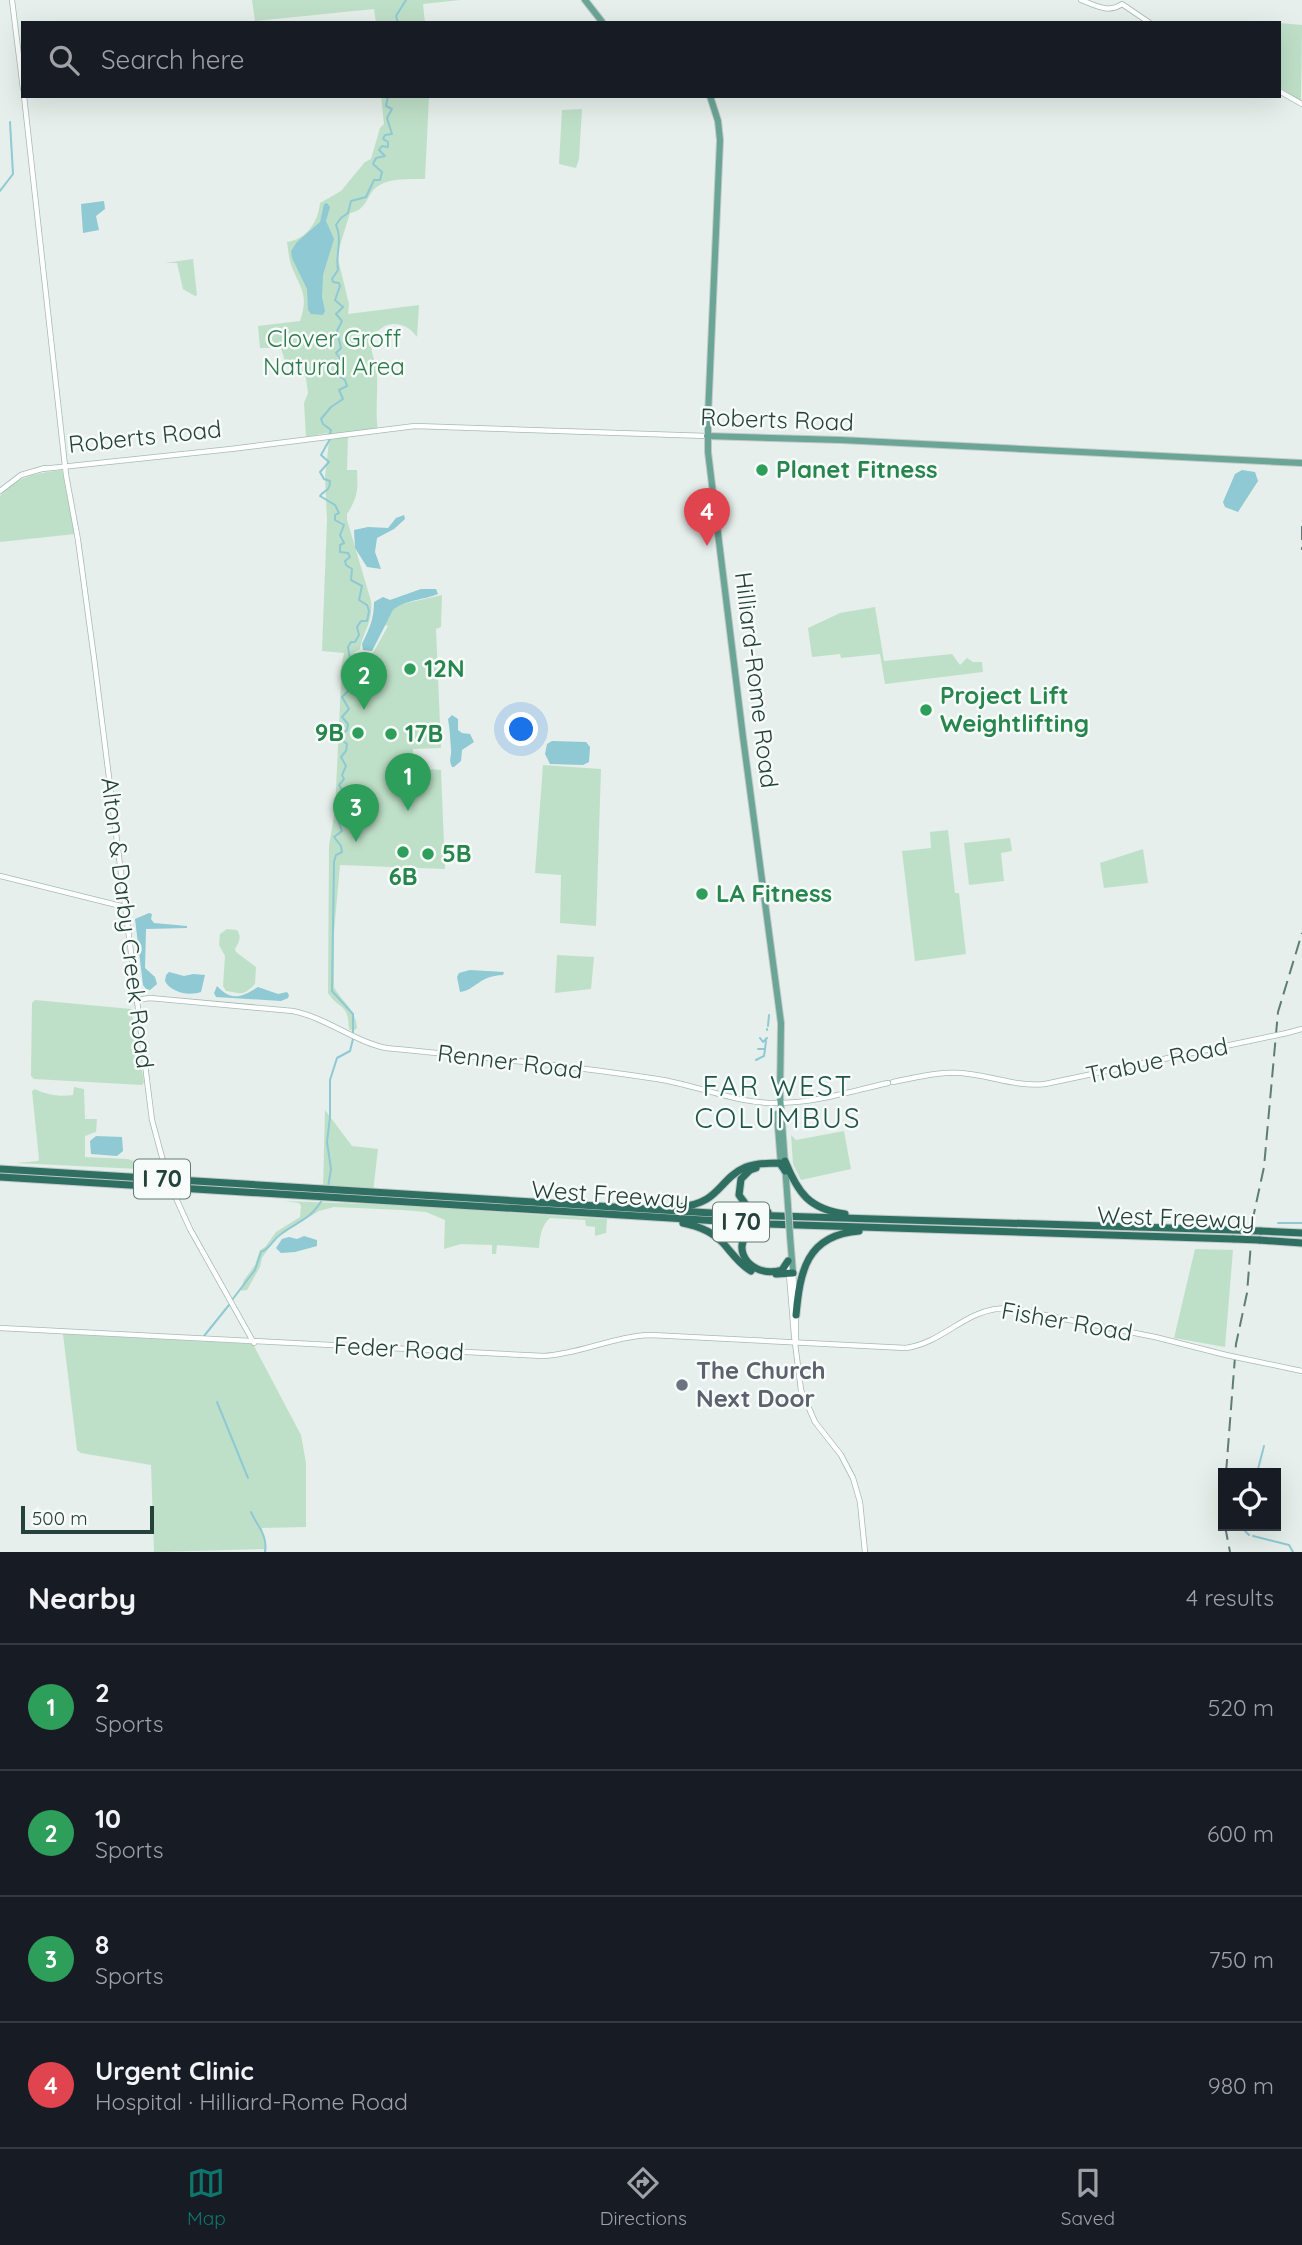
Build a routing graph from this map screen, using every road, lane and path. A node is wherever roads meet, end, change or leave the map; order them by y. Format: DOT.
graph roads {
  1 [pos="12,0"];
  2 [pos="585,0"];
  3 [pos="1081,0"];
  4 [pos="601,21"];
  5 [pos="1147,21"];
  6 [pos="21,73"];
  7 [pos="1281,92"];
  8 [pos="24,98"];
  9 [pos="711,98"];
  10 [pos="1301,103"];
  11 [pos="708,436"];
  12 [pos="253,447"];
  13 [pos="190,452"];
  14 [pos="180,455"];
  15 [pos="134,458"];
  16 [pos="125,461"];
  17 [pos="1302,463"];
  18 [pos="66,466"];
  19 [pos="0,491"];
  20 [pos="0,876"];
  21 [pos="125,907"];
  22 [pos="136,1000"];
  23 [pos="1302,1029"];
  24 [pos="778,1103"];
  25 [pos="783,1162"];
  26 [pos="0,1169"];
  27 [pos="783,1172"];
  28 [pos="0,1177"];
  29 [pos="325,1193"];
  30 [pos="627,1212"];
  31 [pos="804,1217"];
  32 [pos="1107,1226"];
  33 [pos="855,1227"];
  34 [pos="934,1230"];
  35 [pos="1302,1233"];
  36 [pos="1234,1235"];
  37 [pos="788,1236"];
  38 [pos="1259,1236"];
  39 [pos="1302,1242"];
  40 [pos="788,1261"];
  41 [pos="791,1273"];
  42 [pos="796,1315"];
  43 [pos="0,1328"];
  44 [pos="796,1342"];
  45 [pos="254,1343"];
  46 [pos="1302,1371"];
  47 [pos="865,1552"];
  1 -- 6 [label="main road"];
  2 -- 4 [label="main road"];
  3 -- 5 [label="main road"];
  7 -- 10 [label="main road"];
  8 -- 18 [label="main road, Alton & Darby Creek Road"];
  9 -- 11 [label="main road, Hilliard-Rome Road"];
  11 -- 12 [label="main road, Roberts Road"];
  11 -- 17 [label="main road, Roberts Road"];
  11 -- 24 [label="main road, Hilliard-Rome Road"];
  12 -- 13 [label="main road, Roberts Road"];
  12 -- 14 [label="main road, Roberts Road"];
  13 -- 14 [label="main road"];
  13 -- 15 [label="main road, Roberts Road"];
  14 -- 16 [label="main road, Roberts Road"];
  15 -- 16 [label="main road"];
  15 -- 18 [label="main road, Roberts Road"];
  16 -- 18 [label="main road, Roberts Road"];
  18 -- 19 [label="main road, Roberts Road"];
  18 -- 21 [label="main road, Alton & Darby Creek Road"];
  20 -- 21 [label="main road"];
  21 -- 22 [label="main road, Alton & Darby Creek Road"];
  22 -- 24 [label="main road, Renner Road"];
  22 -- 45 [label="main road, Alton & Darby Creek Road, bridge"];
  23 -- 24 [label="main road, Trabue Road, bridge"];
  24 -- 25 [label="main road, Hilliard-Rome Road"];
  25 -- 27 [label="highway"];
  25 -- 30 [label="highway"];
  25 -- 32 [label="highway"];
  26 -- 29 [label="highway, West Freeway / I 70"];
  27 -- 31 [label="highway"];
  27 -- 37 [label="main road, bridge"];
  28 -- 29 [label="highway, West Freeway / I 70"];
  29 -- 30 [label="highway, West Freeway / I 70"];
  30 -- 31 [label="highway, West Freeway / I 70"];
  30 -- 33 [label="highway, West Freeway / I 70"];
  30 -- 41 [label="highway"];
  31 -- 32 [label="highway, West Freeway / I 70"];
  32 -- 36 [label="highway, West Freeway / I 70"];
  33 -- 34 [label="highway, West Freeway / I 70"];
  33 -- 40 [label="highway"];
  34 -- 36 [label="highway, West Freeway / I 70"];
  34 -- 42 [label="highway"];
  35 -- 38 [label="highway, West Freeway / I 70"];
  36 -- 38 [label="highway, West Freeway / I 70, bridge"];
  37 -- 40 [label="main road"];
  37 -- 41 [label="main road"];
  38 -- 39 [label="highway, West Freeway / I 70"];
  40 -- 41 [label="main road"];
  41 -- 42 [label="main road"];
  41 -- 44 [label="main road"];
  42 -- 44 [label="main road"];
  43 -- 45 [label="main road, Feder Road"];
  44 -- 45 [label="main road, Feder Road"];
  44 -- 46 [label="main road, Fisher Road, bridge"];
  44 -- 47 [label="main road"];
}
